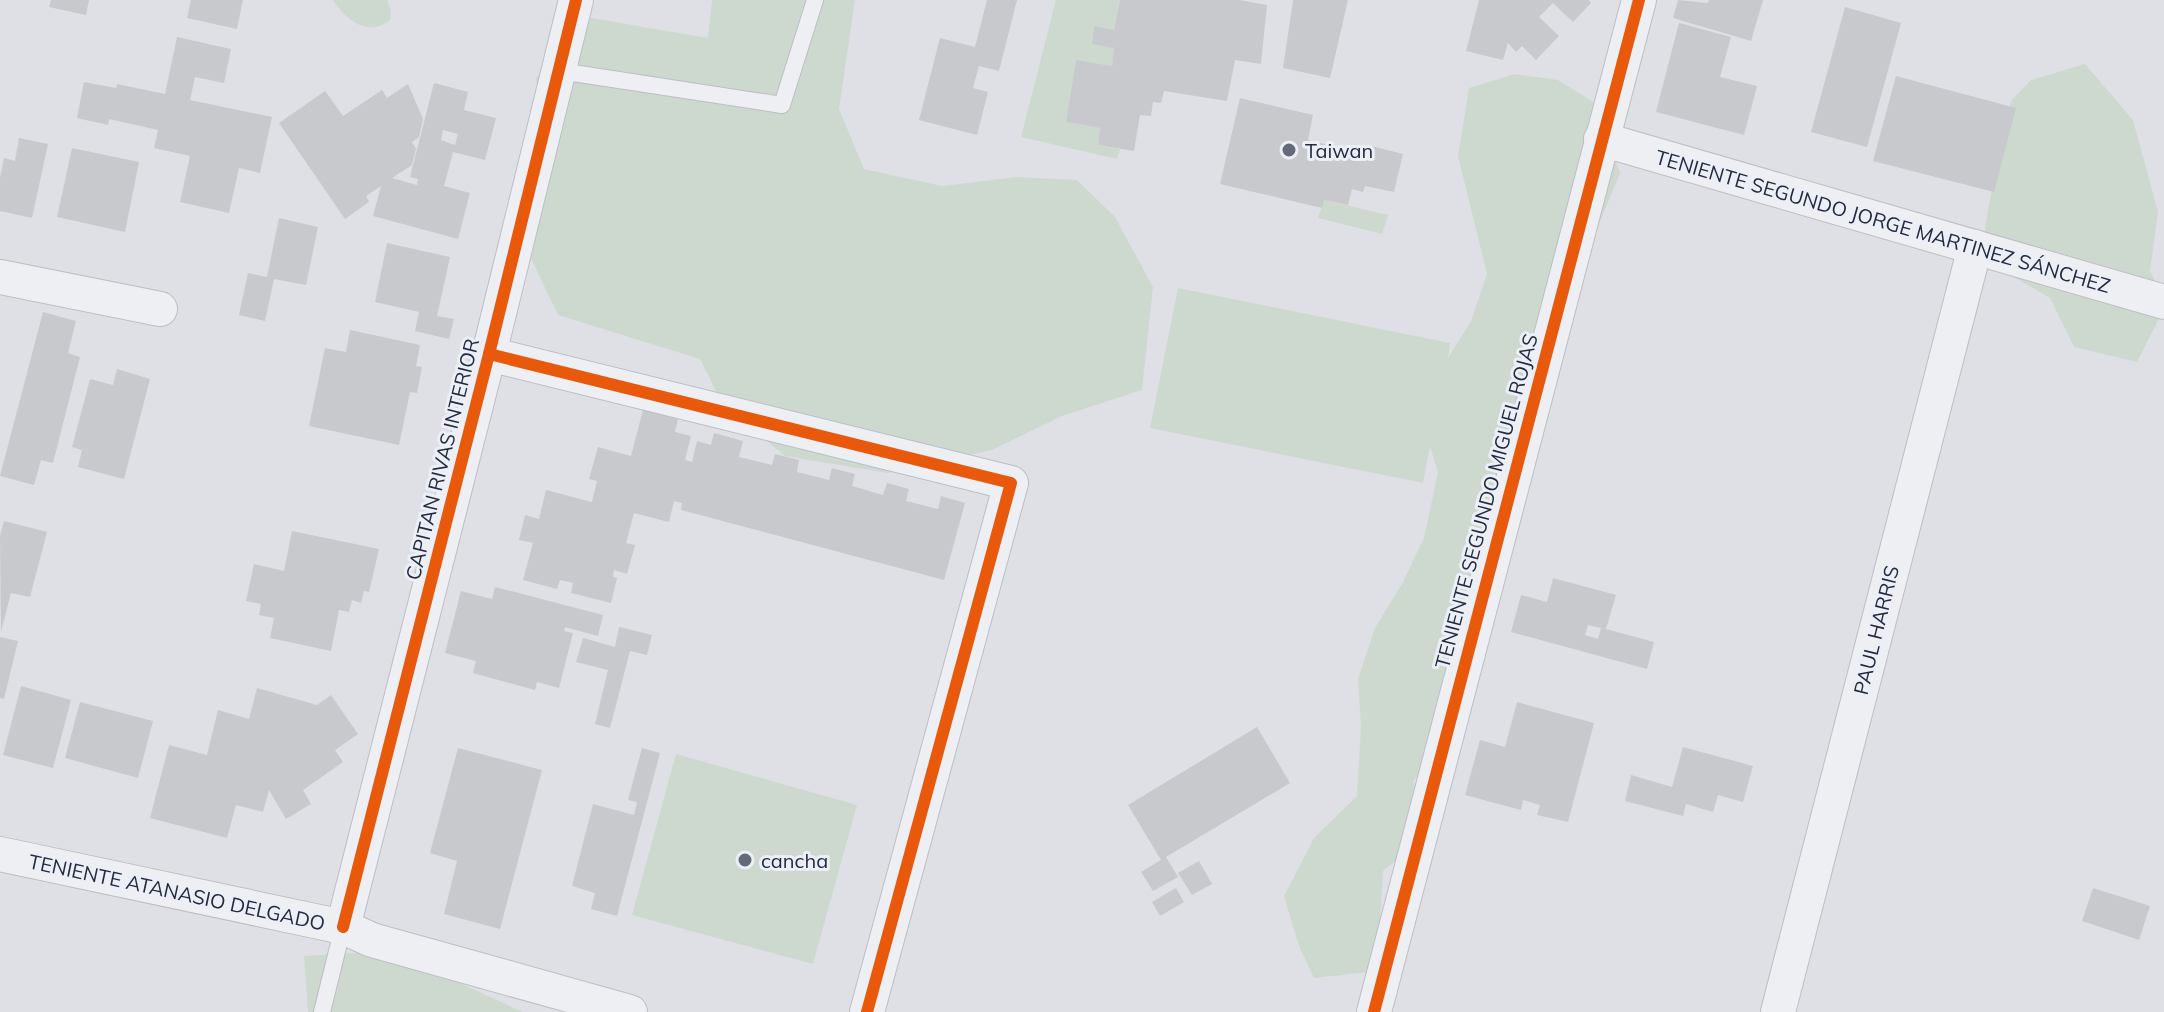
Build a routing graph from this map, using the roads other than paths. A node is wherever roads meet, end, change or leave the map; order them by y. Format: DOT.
graph roads {
  1 [pos="576,0"];
  2 [pos="815,0"];
  3 [pos="1639,0"];
  4 [pos="560,71"];
  5 [pos="1601,139"];
  6 [pos="1975,247"];
  7 [pos="0,277"];
  8 [pos="2164,302"];
  9 [pos="160,309"];
  10 [pos="489,354"];
  11 [pos="0,854"];
  12 [pos="343,927"];
  13 [pos="322,1012"];
  14 [pos="630,1012"];
  15 [pos="867,1012"];
  16 [pos="1374,1012"];
  17 [pos="1778,1012"];
  1 -- 4 [label="street, CAPITAN RIVAS INTERIOR"];
  2 -- 4 [label="lane"];
  3 -- 5 [label="street, TENIENTE SEGUNDO MIGUEL ROJAS"];
  4 -- 10 [label="street, CAPITAN RIVAS INTERIOR"];
  5 -- 6 [label="street, TENIENTE SEGUNDO JORGE MARTINEZ SÁNCHEZ"];
  5 -- 16 [label="street, TENIENTE SEGUNDO MIGUEL ROJAS"];
  6 -- 8 [label="street, TENIENTE SEGUNDO JORGE MARTINEZ SÁNCHEZ"];
  6 -- 17 [label="street, PAUL HARRIS"];
  7 -- 9 [label="street"];
  10 -- 12 [label="street, CAPITAN RIVAS INTERIOR"];
  10 -- 15 [label="street"];
  11 -- 12 [label="street, TENIENTE ATANASIO DELGADO"];
  12 -- 13 [label="lane"];
  12 -- 14 [label="street, TENIENTE ATANASIO DELGADO"];
}
